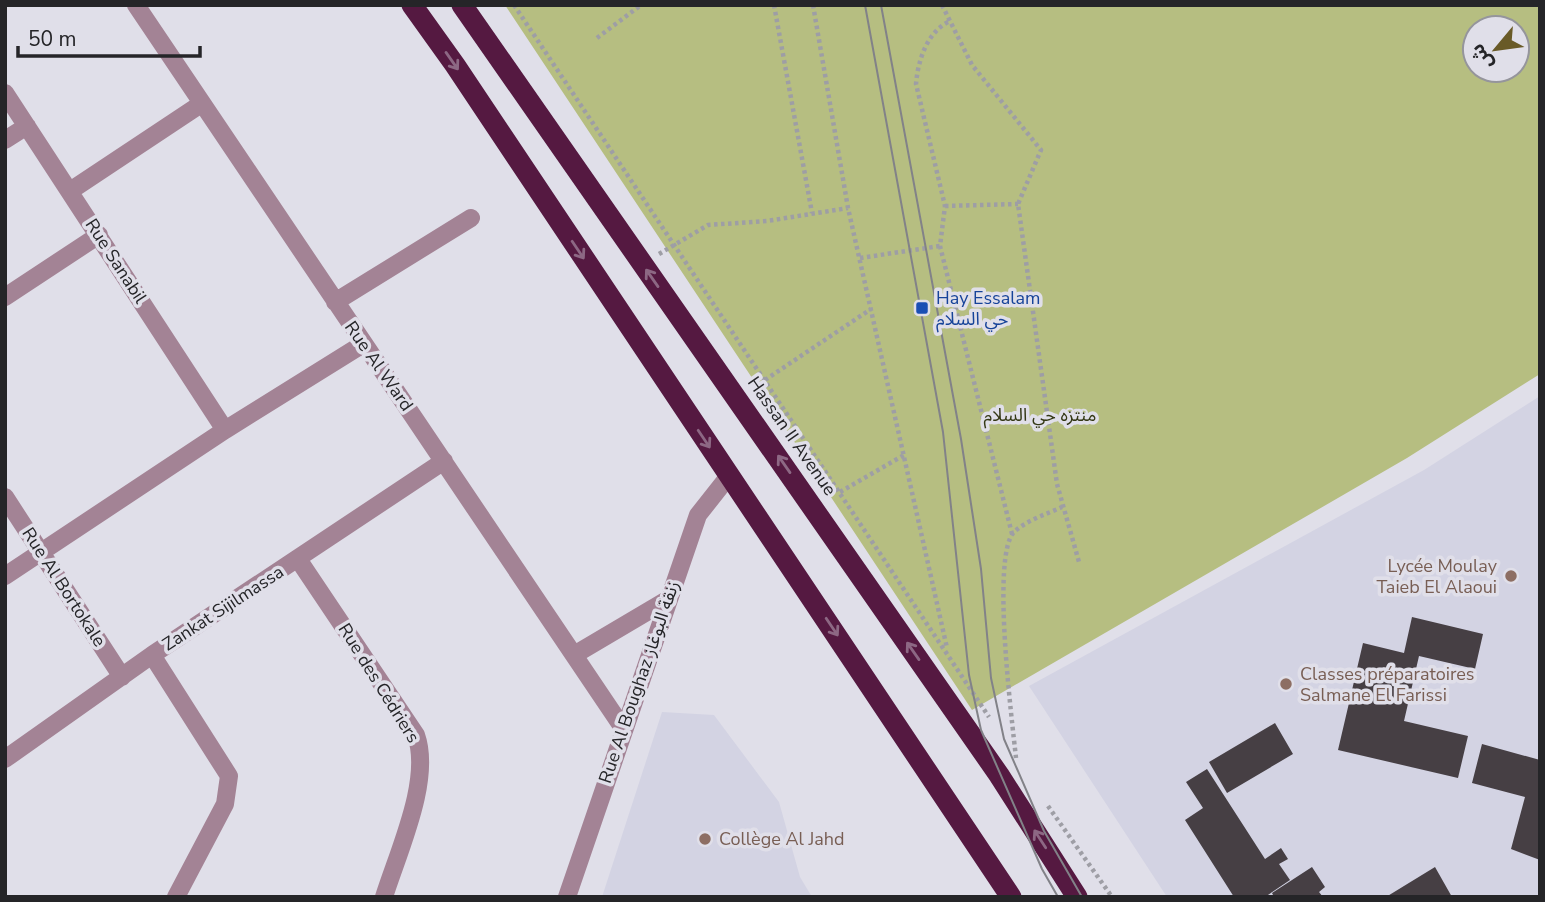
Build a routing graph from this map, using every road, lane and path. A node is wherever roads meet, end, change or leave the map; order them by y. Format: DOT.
graph roads {
  1 [pos="136,5"];
  2 [pos="412,5"];
  3 [pos="463,5"];
  4 [pos="514,5"];
  5 [pos="642,5"];
  6 [pos="774,5"];
  7 [pos="813,5"];
  8 [pos="942,5"];
  9 [pos="948,22"];
  10 [pos="597,38"];
  11 [pos="5,93"];
  12 [pos="201,104"];
  13 [pos="27,126"];
  14 [pos="5,140"];
  15 [pos="70,191"];
  16 [pos="1018,204"];
  17 [pos="945,206"];
  18 [pos="848,208"];
  19 [pos="813,214"];
  20 [pos="471,218"];
  21 [pos="99,235"];
  22 [pos="674,243"];
  23 [pos="940,246"];
  24 [pos="860,258"];
  25 [pos="644,266"];
  26 [pos="5,297"];
  27 [pos="335,302"];
  28 [pos="871,309"];
  29 [pos="363,344"];
  30 [pos="765,380"];
  31 [pos="225,430"];
  32 [pos="904,455"];
  33 [pos="444,461"];
  34 [pos="728,477"];
  35 [pos="840,492"];
  36 [pos="5,497"];
  37 [pos="1062,508"];
  38 [pos="1012,534"];
  39 [pos="41,552"];
  40 [pos="298,559"];
  41 [pos="1079,562"];
  42 [pos="5,576"];
  43 [pos="667,600"];
  44 [pos="948,652"];
  45 [pos="152,655"];
  46 [pos="574,655"];
  47 [pos="122,677"];
  48 [pos="623,728"];
  49 [pos="996,728"];
  50 [pos="1009,750"];
  51 [pos="5,759"];
  52 [pos="1040,794"];
  53 [pos="176,897"];
  54 [pos="384,897"];
  55 [pos="567,897"];
  56 [pos="1011,897"];
  57 [pos="1077,897"];
  58 [pos="1112,897"];
  1 -- 12 [label="street, Rue Al Ward"];
  2 -- 34 [label="highway, one-way"];
  3 -- 25 [label="highway, Hassan II Avenue"];
  4 -- 22 [label="path"];
  5 -- 10 [label="path"];
  6 -- 19 [label="path"];
  7 -- 18 [label="path"];
  8 -- 9 [label="path"];
  9 -- 16 [label="path"];
  9 -- 17 [label="path"];
  11 -- 13 [label="street, Rue Sanabil"];
  12 -- 15 [label="street"];
  12 -- 27 [label="street, Rue Al Ward"];
  13 -- 14 [label="street"];
  13 -- 15 [label="street, Rue Sanabil"];
  15 -- 21 [label="street, Rue Sanabil"];
  16 -- 17 [label="path"];
  16 -- 37 [label="path"];
  17 -- 23 [label="path"];
  18 -- 19 [label="path"];
  18 -- 24 [label="path"];
  19 -- 22 [label="path"];
  20 -- 27 [label="street"];
  21 -- 26 [label="street"];
  21 -- 31 [label="street, Rue Sanabil"];
  22 -- 25 [label="path"];
  22 -- 30 [label="path"];
  23 -- 24 [label="path"];
  23 -- 38 [label="path"];
  24 -- 28 [label="path"];
  57 -- 25 [label="highway, Hassan II Avenue, one-way"];
  27 -- 29 [label="street, Rue Al Ward"];
  28 -- 30 [label="path"];
  28 -- 32 [label="path"];
  29 -- 31 [label="street"];
  29 -- 33 [label="street, Rue Al Ward"];
  30 -- 35 [label="path"];
  31 -- 39 [label="street"];
  32 -- 35 [label="path"];
  32 -- 44 [label="path"];
  33 -- 40 [label="street, Zankat Sijilmassa"];
  33 -- 46 [label="street, Rue Al Ward"];
  34 -- 43 [label="street, Rue Al Boughaz زنقة البوغاز"];
  34 -- 56 [label="highway, one-way"];
  35 -- 44 [label="path"];
  36 -- 39 [label="street, Rue Al Bortokale"];
  37 -- 38 [label="path"];
  37 -- 41 [label="path"];
  38 -- 50 [label="path"];
  39 -- 42 [label="street"];
  39 -- 47 [label="street, Rue Al Bortokale"];
  40 -- 45 [label="street, Zankat Sijilmassa"];
  40 -- 54 [label="street, Rue des Cédriers"];
  43 -- 46 [label="street"];
  43 -- 48 [label="street, Rue Al Boughaz زنقة البوغاز"];
  44 -- 49 [label="path"];
  45 -- 47 [label="street, Zankat Sijilmassa"];
  45 -- 53 [label="street"];
  46 -- 48 [label="street, Rue Al Ward"];
  47 -- 51 [label="street, Zankat Sijilmassa"];
  48 -- 55 [label="street, Rue Al Boughaz زنقة البوغاز"];
  52 -- 58 [label="path"];
}
